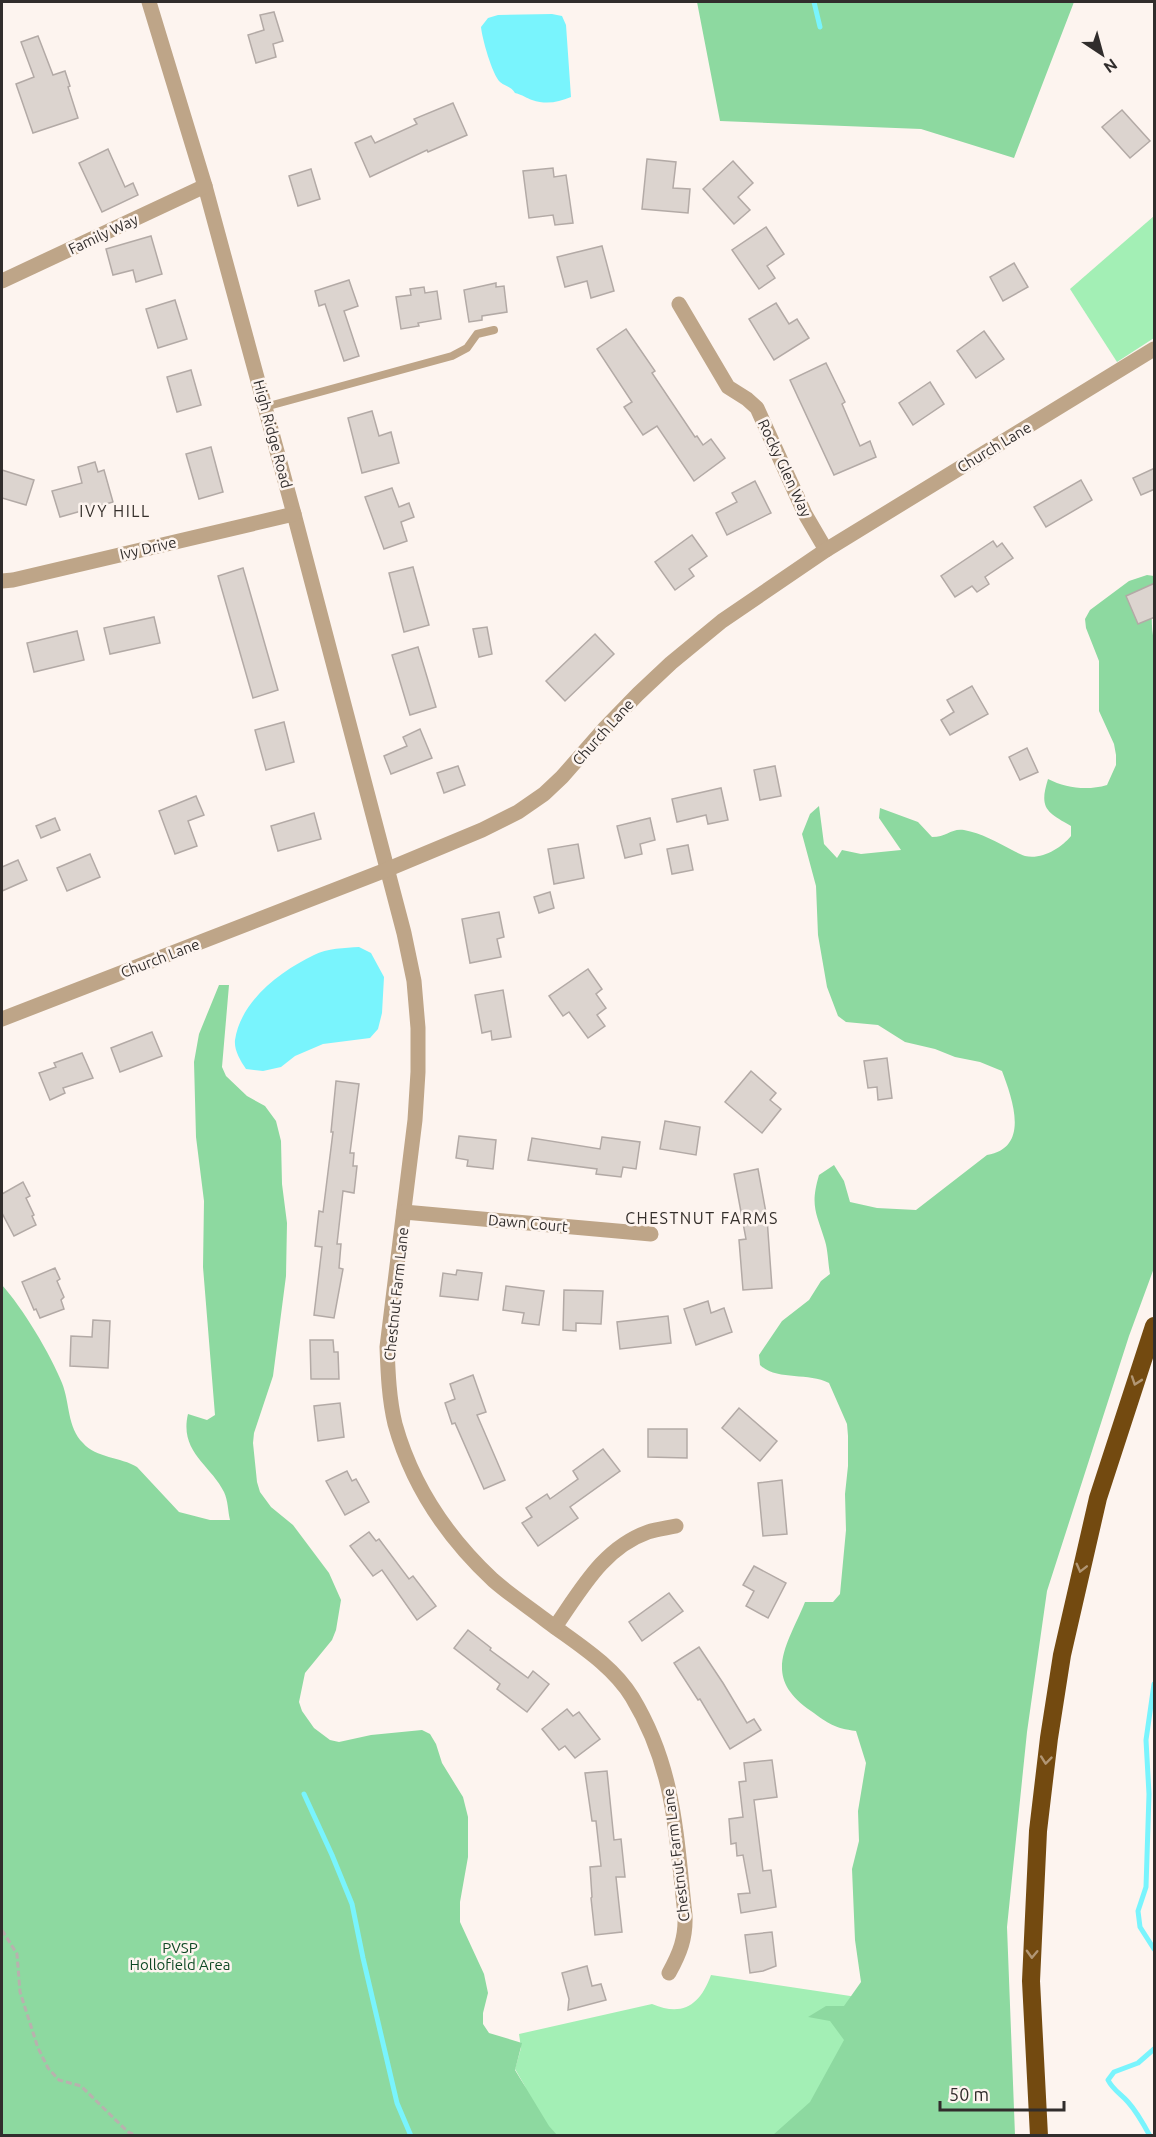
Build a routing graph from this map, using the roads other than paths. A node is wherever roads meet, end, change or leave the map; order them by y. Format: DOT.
graph roads {
  1 [pos="149,2"];
  2 [pos="205,186"];
  3 [pos="2,281"];
  4 [pos="680,304"];
  5 [pos="494,330"];
  6 [pos="1155,349"];
  7 [pos="265,407"];
  8 [pos="294,513"];
  9 [pos="826,550"];
  10 [pos="2,581"];
  11 [pos="386,870"];
  12 [pos="2,1019"];
  13 [pos="404,1212"];
  14 [pos="651,1234"];
  15 [pos="1155,1326"];
  16 [pos="676,1527"];
  17 [pos="555,1627"];
  18 [pos="669,1973"];
  19 [pos="1039,2136"];
  1 -- 2 [label="street, High Ridge Road"];
  2 -- 3 [label="street, Family Way"];
  2 -- 7 [label="street, High Ridge Road"];
  4 -- 9 [label="street, Rocky Glen Way"];
  5 -- 7 [label="lane"];
  6 -- 9 [label="street, Church Lane"];
  7 -- 8 [label="street, High Ridge Road"];
  8 -- 10 [label="street, Ivy Drive"];
  8 -- 11 [label="street, High Ridge Road"];
  9 -- 11 [label="street, Church Lane"];
  11 -- 12 [label="street, Church Lane"];
  11 -- 13 [label="street, Chestnut Farm Lane"];
  13 -- 14 [label="street, Dawn Court"];
  13 -- 17 [label="street, Chestnut Farm Lane"];
  15 -- 19 [label="highway, one-way"];
  16 -- 17 [label="street"];
  17 -- 18 [label="street, Chestnut Farm Lane"];
}
